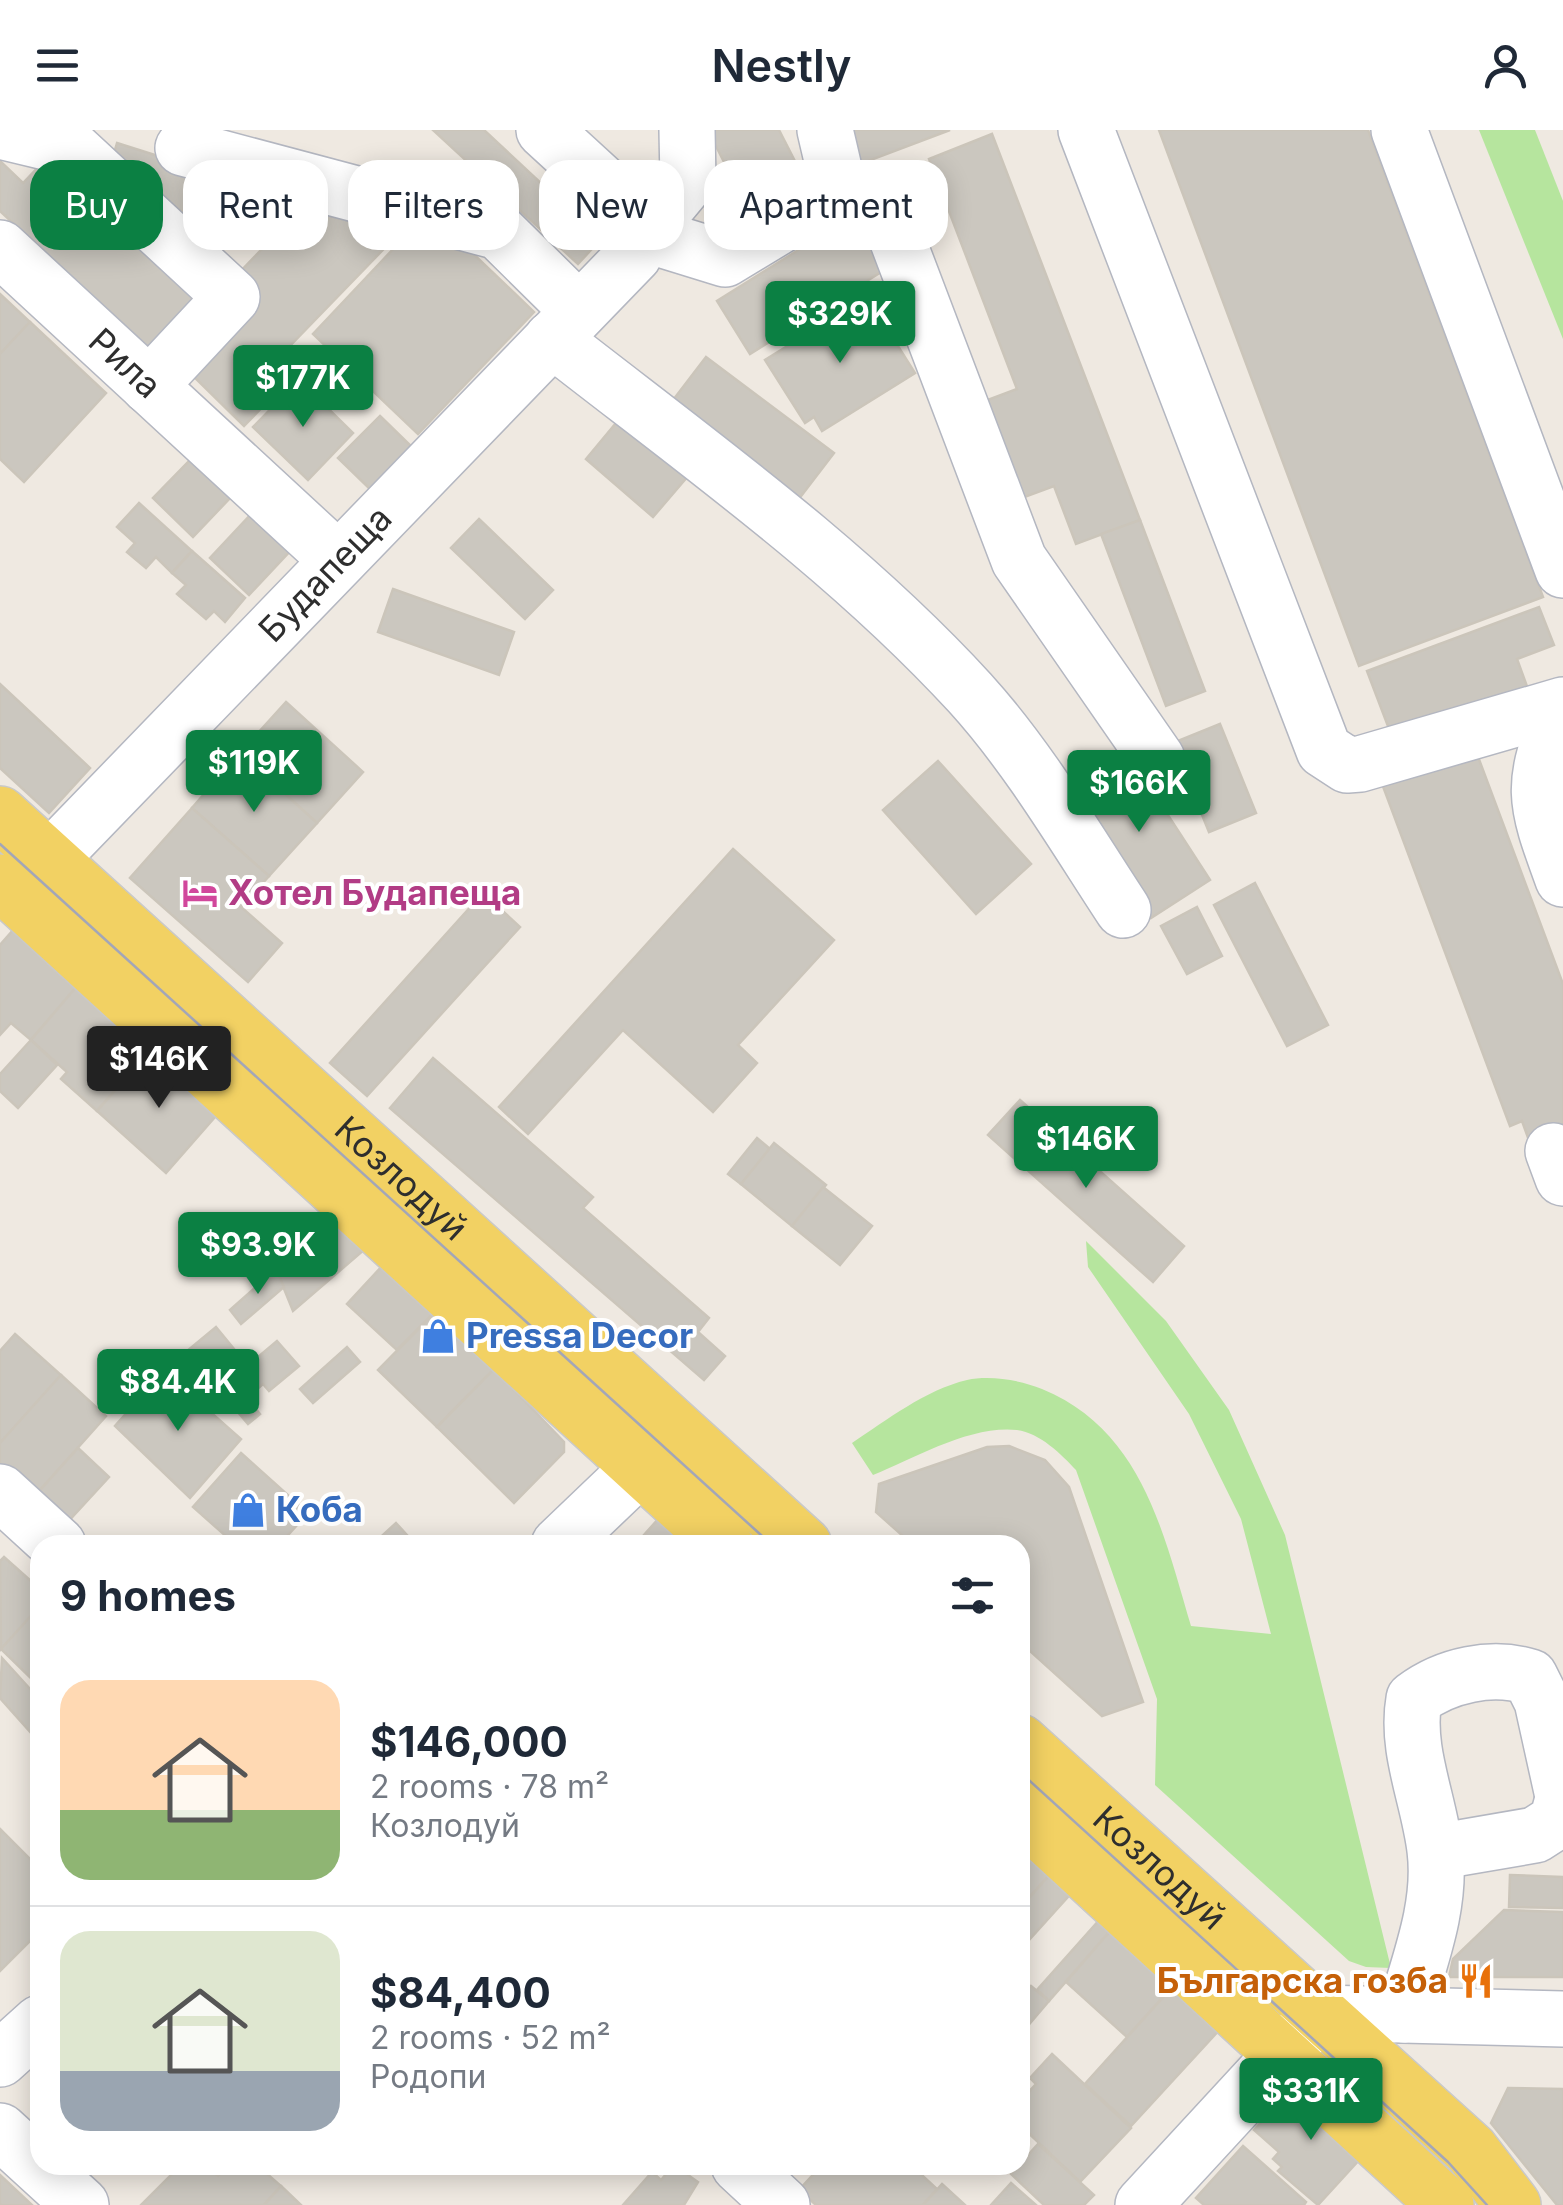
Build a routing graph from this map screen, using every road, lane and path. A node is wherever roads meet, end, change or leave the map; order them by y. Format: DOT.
graph roads {
  1 [pos="544,130"];
  2 [pos="687,130"];
  3 [pos="825,130"];
  4 [pos="1086,130"];
  5 [pos="1399,130"];
  6 [pos="0,131"];
  7 [pos="183,148"];
  8 [pos="577,160"];
  9 [pos="832,160"];
  10 [pos="684,186"];
  11 [pos="684,246"];
  12 [pos="0,248"];
  13 [pos="636,250"];
  14 [pos="740,250"];
  15 [pos="901,250"];
  16 [pos="565,325"];
  17 [pos="150,386"];
  18 [pos="338,560"];
  19 [pos="1563,570"];
  20 [pos="1563,706"];
  21 [pos="1157,759"];
  22 [pos="0,814"];
  23 [pos="1563,879"];
  24 [pos="16,887"];
  25 [pos="1123,910"];
  26 [pos="678,1430"];
  27 [pos="642,1470"];
  28 [pos="0,1492"];
  29 [pos="47,1535"];
  30 [pos="570,1535"];
  31 [pos="714,1535"];
  32 [pos="793,1535"];
  33 [pos="1030,1752"];
  34 [pos="1563,1798"];
  35 [pos="1030,1821"];
  36 [pos="1436,1852"];
  37 [pos="1404,2015"];
  38 [pos="1563,2018"];
  39 [pos="30,2031"];
  40 [pos="1301,2033"];
  41 [pos="0,2059"];
  42 [pos="0,2131"];
  43 [pos="30,2159"];
  44 [pos="48,2175"];
  45 [pos="749,2175"];
  46 [pos="80,2205"];
  47 [pos="782,2205"];
  48 [pos="1144,2205"];
  49 [pos="1446,2205"];
  50 [pos="1513,2205"];
  1 -- 8 [label="street"];
  2 -- 10 [label="street, Будапеща"];
  3 -- 9 [label="street"];
  4 -- 20 [label="street"];
  5 -- 19 [label="street"];
  6 -- 17 [label="street"];
  7 -- 16 [label="street"];
  11 -- 14 [label="street"];
  12 -- 17 [label="street, Рила"];
  13 -- 16 [label="street, Будапеща"];
  15 -- 21 [label="street"];
  16 -- 18 [label="street, Будапеща"];
  16 -- 25 [label="street"];
  17 -- 18 [label="street, Рила"];
  18 -- 24 [label="street, Будапеща"];
  20 -- 23 [label="street"];
  22 -- 24 [label="main road, Козлодуй"];
  24 -- 26 [label="main road, Козлодуй"];
  24 -- 27 [label="main road, Козлодуй"];
  26 -- 27 [label="street"];
  26 -- 32 [label="main road, Козлодуй"];
  27 -- 30 [label="street"];
  27 -- 31 [label="main road, Козлодуй"];
  28 -- 29 [label="street"];
  33 -- 40 [label="main road, Козлодуй"];
  34 -- 36 [label="street"];
  34 -- 36 [label="street"];
  35 -- 40 [label="main road, Козлодуй"];
  36 -- 37 [label="street"];
  37 -- 38 [label="street"];
  37 -- 40 [label="street"];
  39 -- 41 [label="street"];
  40 -- 48 [label="street"];
  40 -- 49 [label="main road, Козлодуй"];
  40 -- 50 [label="main road, Козлодуй"];
  42 -- 43 [label="street"];
  44 -- 46 [label="street"];
  45 -- 47 [label="street"];
}
